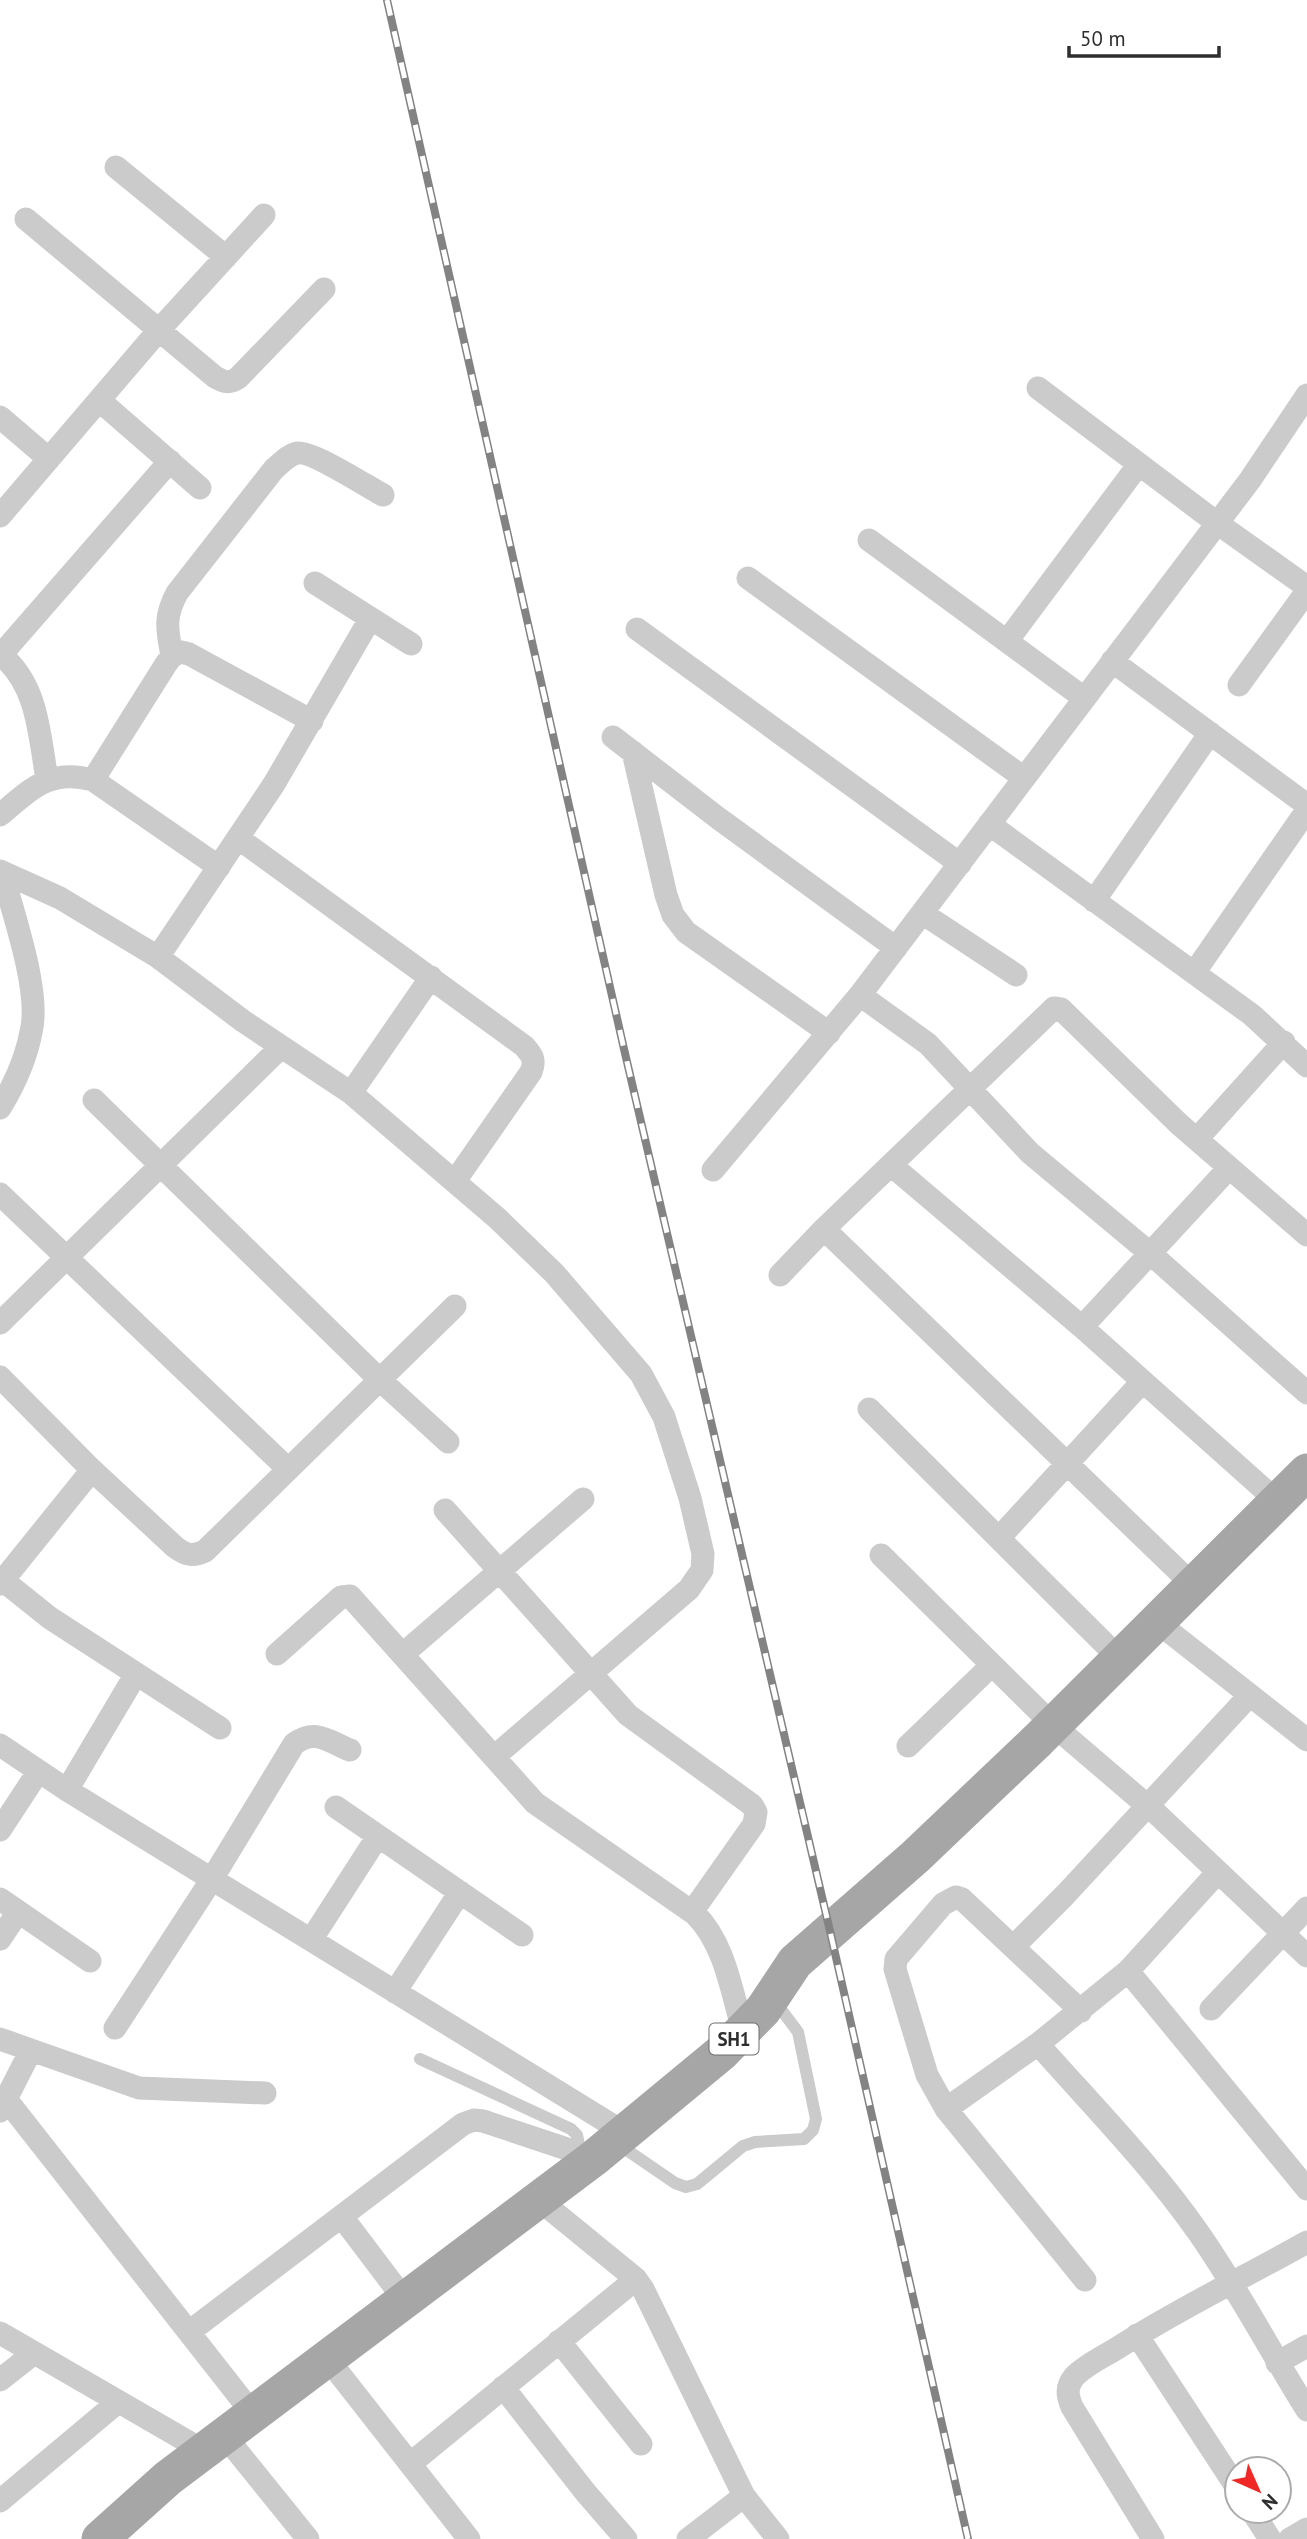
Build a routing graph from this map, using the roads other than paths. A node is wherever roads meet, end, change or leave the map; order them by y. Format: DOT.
graph roads {
  1 [pos="116,167"];
  2 [pos="264,215"];
  3 [pos="26,219"];
  4 [pos="226,257"];
  5 [pos="324,289"];
  6 [pos="159,330"];
  7 [pos="1038,388"];
  8 [pos="1307,395"];
  9 [pos="99,400"];
  10 [pos="0,417"];
  11 [pos="49,458"];
  12 [pos="170,461"];
  13 [pos="1139,464"];
  14 [pos="200,488"];
  15 [pos="383,495"];
  16 [pos="0,516"];
  17 [pos="1217,523"];
  18 [pos="869,540"];
  19 [pos="748,578"];
  20 [pos="315,583"];
  21 [pos="1307,589"];
  22 [pos="370,620"];
  23 [pos="637,629"];
  24 [pos="1007,641"];
  25 [pos="411,644"];
  26 [pos="0,655"];
  27 [pos="172,656"];
  28 [pos="1112,661"];
  29 [pos="1239,685"];
  30 [pos="1084,698"];
  31 [pos="312,722"];
  32 [pos="1210,733"];
  33 [pos="613,737"];
  34 [pos="633,752"];
  35 [pos="1024,778"];
  36 [pos="47,779"];
  37 [pos="93,780"];
  38 [pos="1307,808"];
  39 [pos="0,815"];
  40 [pos="989,824"];
  41 [pos="238,838"];
  42 [pos="960,864"];
  43 [pos="219,867"];
  44 [pos="1,872"];
  45 [pos="1094,901"];
  46 [pos="922,913"];
  47 [pos="896,948"];
  48 [pos="158,957"];
  49 [pos="1194,973"];
  50 [pos="1016,975"];
  51 [pos="431,977"];
  52 [pos="860,995"];
  53 [pos="829,1033"];
  54 [pos="1284,1042"];
  55 [pos="281,1047"];
  56 [pos="1307,1066"];
  57 [pos="7,1082"];
  58 [pos="969,1089"];
  59 [pos="351,1093"];
  60 [pos="94,1100"];
  61 [pos="0,1108"];
  62 [pos="1197,1139"];
  63 [pos="891,1165"];
  64 [pos="161,1166"];
  65 [pos="1229,1168"];
  66 [pos="713,1170"];
  67 [pos="455,1181"];
  68 [pos="0,1194"];
  69 [pos="824,1229"];
  70 [pos="1307,1235"];
  71 [pos="1151,1254"];
  72 [pos="66,1258"];
  73 [pos="780,1275"];
  74 [pos="455,1306"];
  75 [pos="0,1322"];
  76 [pos="1082,1327"];
  77 [pos="0,1377"];
  78 [pos="379,1379"];
  79 [pos="1142,1382"];
  80 [pos="1307,1393"];
  81 [pos="869,1409"];
  82 [pos="448,1442"];
  83 [pos="1068,1462"];
  84 [pos="288,1469"];
  85 [pos="92,1470"];
  86 [pos="1307,1472"];
  87 [pos="583,1499"];
  88 [pos="1277,1501"];
  89 [pos="445,1510"];
  90 [pos="999,1538"];
  91 [pos="881,1555"];
  92 [pos="499,1572"];
  93 [pos="1,1581"];
  94 [pos="1193,1585"];
  95 [pos="1157,1622"];
  96 [pos="277,1654"];
  97 [pos="403,1654"];
  98 [pos="1119,1658"];
  99 [pos="992,1665"];
  100 [pos="136,1674"];
  101 [pos="590,1675"];
  102 [pos="1250,1695"];
  103 [pos="1053,1725"];
  104 [pos="220,1728"];
  105 [pos="1307,1740"];
  106 [pos="0,1745"];
  107 [pos="908,1746"];
  108 [pos="350,1750"];
  109 [pos="494,1757"];
  110 [pos="38,1772"];
  111 [pos="67,1790"];
  112 [pos="1148,1805"];
  113 [pos="337,1807"];
  114 [pos="0,1830"];
  115 [pos="378,1836"];
  116 [pos="1219,1872"];
  117 [pos="212,1879"];
  118 [pos="460,1892"];
  119 [pos="9,1905"];
  120 [pos="1307,1908"];
  121 [pos="692,1912"];
  122 [pos="1283,1933"];
  123 [pos="522,1935"];
  124 [pos="0,1939"];
  125 [pos="311,1940"];
  126 [pos="1014,1946"];
  127 [pos="1307,1956"];
  128 [pos="90,1961"];
  129 [pos="1128,1971"];
  130 [pos="395,1992"];
  131 [pos="771,1997"];
  132 [pos="1211,2009"];
  133 [pos="1081,2011"];
  134 [pos="115,2028"];
  135 [pos="743,2030"];
  136 [pos="0,2039"];
  137 [pos="1038,2044"];
  138 [pos="31,2050"];
  139 [pos="420,2059"];
  140 [pos="265,2094"];
  141 [pos="3,2105"];
  142 [pos="946,2109"];
  143 [pos="604,2147"];
  144 [pos="1307,2189"];
  145 [pos="538,2199"];
  146 [pos="342,2217"];
  147 [pos="1307,2242"];
  148 [pos="636,2279"];
  149 [pos="1085,2280"];
  150 [pos="1231,2281"];
  151 [pos="404,2300"];
  152 [pos="189,2332"];
  153 [pos="0,2333"];
  154 [pos="1137,2335"];
  155 [pos="559,2341"];
  156 [pos="1307,2346"];
  157 [pos="33,2354"];
  158 [pos="327,2358"];
  159 [pos="1277,2363"];
  160 [pos="0,2380"];
  161 [pos="503,2387"];
  162 [pos="118,2403"];
  163 [pos="1307,2410"];
  164 [pos="253,2414"];
  165 [pos="214,2443"];
  166 [pos="641,2444"];
  167 [pos="410,2464"];
  168 [pos="1223,2467"];
  169 [pos="744,2496"];
  170 [pos="0,2501"];
  171 [pos="1307,2529"];
  172 [pos="306,2538"];
  173 [pos="100,2539"];
  174 [pos="469,2539"];
  175 [pos="626,2539"];
  176 [pos="688,2539"];
  177 [pos="778,2539"];
  178 [pos="1153,2539"];
  179 [pos="1290,2539"];
  1 -- 4 [label="street"];
  2 -- 4 [label="street"];
  3 -- 6 [label="street"];
  4 -- 6 [label="street"];
  5 -- 6 [label="street"];
  6 -- 9 [label="street"];
  7 -- 13 [label="street"];
  8 -- 17 [label="street"];
  9 -- 11 [label="street"];
  9 -- 12 [label="street"];
  10 -- 11 [label="street"];
  11 -- 16 [label="street"];
  12 -- 14 [label="street"];
  12 -- 26 [label="street"];
  13 -- 17 [label="street"];
  13 -- 24 [label="street"];
  15 -- 27 [label="street"];
  17 -- 21 [label="street"];
  17 -- 28 [label="street"];
  18 -- 24 [label="street"];
  19 -- 35 [label="street"];
  20 -- 22 [label="street"];
  21 -- 29 [label="street"];
  22 -- 25 [label="street"];
  22 -- 31 [label="street"];
  23 -- 42 [label="street"];
  24 -- 30 [label="street"];
  26 -- 36 [label="street"];
  27 -- 31 [label="street"];
  27 -- 37 [label="street"];
  28 -- 30 [label="street"];
  28 -- 32 [label="street"];
  30 -- 35 [label="street"];
  31 -- 41 [label="street"];
  32 -- 38 [label="street"];
  32 -- 45 [label="street"];
  33 -- 34 [label="street"];
  34 -- 47 [label="street"];
  34 -- 53 [label="street"];
  35 -- 40 [label="street"];
  36 -- 37 [label="street"];
  36 -- 39 [label="street"];
  37 -- 43 [label="street"];
  38 -- 49 [label="street"];
  40 -- 42 [label="street"];
  40 -- 45 [label="street"];
  41 -- 43 [label="street"];
  41 -- 51 [label="street"];
  42 -- 46 [label="street"];
  43 -- 48 [label="street"];
  44 -- 48 [label="street"];
  44 -- 57 [label="street"];
  45 -- 49 [label="street"];
  46 -- 47 [label="street"];
  46 -- 50 [label="street"];
  47 -- 52 [label="street"];
  48 -- 55 [label="street"];
  49 -- 54 [label="street"];
  51 -- 59 [label="street"];
  51 -- 67 [label="street"];
  52 -- 53 [label="street"];
  52 -- 58 [label="street"];
  53 -- 66 [label="street"];
  54 -- 56 [label="street"];
  54 -- 62 [label="street"];
  55 -- 59 [label="street"];
  55 -- 64 [label="street"];
  57 -- 61 [label="street"];
  58 -- 62 [label="street"];
  58 -- 63 [label="street"];
  58 -- 71 [label="street"];
  59 -- 67 [label="street"];
  60 -- 64 [label="street"];
  62 -- 65 [label="street"];
  63 -- 69 [label="street"];
  63 -- 76 [label="street"];
  64 -- 72 [label="street"];
  64 -- 78 [label="street"];
  65 -- 70 [label="street"];
  65 -- 71 [label="street"];
  67 -- 101 [label="street"];
  68 -- 72 [label="street"];
  69 -- 73 [label="street"];
  69 -- 83 [label="street"];
  71 -- 76 [label="street"];
  71 -- 80 [label="street"];
  72 -- 75 [label="street"];
  72 -- 84 [label="street"];
  74 -- 78 [label="street"];
  76 -- 79 [label="street"];
  77 -- 85 [label="street"];
  78 -- 82 [label="street"];
  78 -- 84 [label="street"];
  79 -- 83 [label="street"];
  79 -- 88 [label="street"];
  81 -- 90 [label="street"];
  83 -- 90 [label="street"];
  83 -- 94 [label="street"];
  84 -- 85 [label="street"];
  85 -- 93 [label="street"];
  86 -- 88 [label="main road, SH1"];
  87 -- 92 [label="street"];
  88 -- 94 [label="main road, SH1"];
  89 -- 92 [label="street"];
  90 -- 98 [label="street"];
  91 -- 99 [label="street"];
  92 -- 97 [label="street"];
  92 -- 101 [label="street"];
  93 -- 100 [label="street"];
  94 -- 95 [label="main road, SH1"];
  95 -- 98 [label="main road, SH1"];
  95 -- 102 [label="street"];
  96 -- 97 [label="street"];
  97 -- 109 [label="street"];
  98 -- 103 [label="main road, SH1"];
  99 -- 103 [label="street"];
  99 -- 107 [label="street"];
  100 -- 104 [label="street"];
  100 -- 111 [label="street"];
  101 -- 109 [label="street"];
  101 -- 121 [label="street"];
  102 -- 105 [label="street"];
  102 -- 112 [label="street"];
  103 -- 112 [label="street"];
  103 -- 131 [label="main road, SH1"];
  106 -- 110 [label="street"];
  108 -- 117 [label="street"];
  109 -- 121 [label="street"];
  110 -- 111 [label="street"];
  110 -- 114 [label="street"];
  111 -- 117 [label="street"];
  112 -- 116 [label="street"];
  112 -- 126 [label="street"];
  113 -- 115 [label="street"];
  115 -- 118 [label="street"];
  115 -- 125 [label="street"];
  116 -- 122 [label="street"];
  116 -- 129 [label="street"];
  117 -- 125 [label="street"];
  117 -- 134 [label="street"];
  118 -- 123 [label="street"];
  118 -- 130 [label="street"];
  119 -- 124 [label="street"];
  119 -- 128 [label="street"];
  120 -- 122 [label="street"];
  121 -- 135 [label="street"];
  122 -- 127 [label="street"];
  122 -- 132 [label="street"];
  125 -- 130 [label="street"];
  126 -- 133 [label="street"];
  126 -- 142 [label="street"];
  129 -- 133 [label="street"];
  129 -- 144 [label="street"];
  130 -- 143 [label="street"];
  131 -- 135 [label="main road, SH1"];
  131 -- 143 [label="lane"];
  133 -- 137 [label="street"];
  135 -- 143 [label="main road, SH1"];
  136 -- 138 [label="street"];
  137 -- 142 [label="street"];
  137 -- 150 [label="street"];
  138 -- 140 [label="street"];
  138 -- 141 [label="street"];
  139 -- 143 [label="lane"];
  141 -- 152 [label="street"];
  142 -- 149 [label="street"];
  143 -- 145 [label="main road, SH1"];
  143 -- 146 [label="street"];
  145 -- 148 [label="street"];
  145 -- 151 [label="main road, SH1"];
  146 -- 151 [label="street"];
  146 -- 152 [label="street"];
  147 -- 150 [label="street"];
  148 -- 155 [label="street"];
  148 -- 169 [label="street"];
  150 -- 154 [label="street"];
  150 -- 159 [label="street"];
  151 -- 158 [label="main road, SH1"];
  152 -- 164 [label="street"];
  153 -- 157 [label="street"];
  154 -- 168 [label="street"];
  154 -- 178 [label="street"];
  155 -- 161 [label="street"];
  155 -- 166 [label="street"];
  156 -- 159 [label="street"];
  157 -- 160 [label="street"];
  157 -- 162 [label="street"];
  158 -- 164 [label="main road, SH1"];
  158 -- 167 [label="street"];
  159 -- 163 [label="street"];
  161 -- 167 [label="street"];
  161 -- 175 [label="street"];
  162 -- 165 [label="street"];
  162 -- 170 [label="street"];
  164 -- 165 [label="main road, SH1"];
  165 -- 172 [label="street"];
  165 -- 173 [label="main road, SH1"];
  167 -- 174 [label="street"];
  169 -- 176 [label="street"];
  169 -- 177 [label="street"];
  171 -- 179 [label="street"];
}
